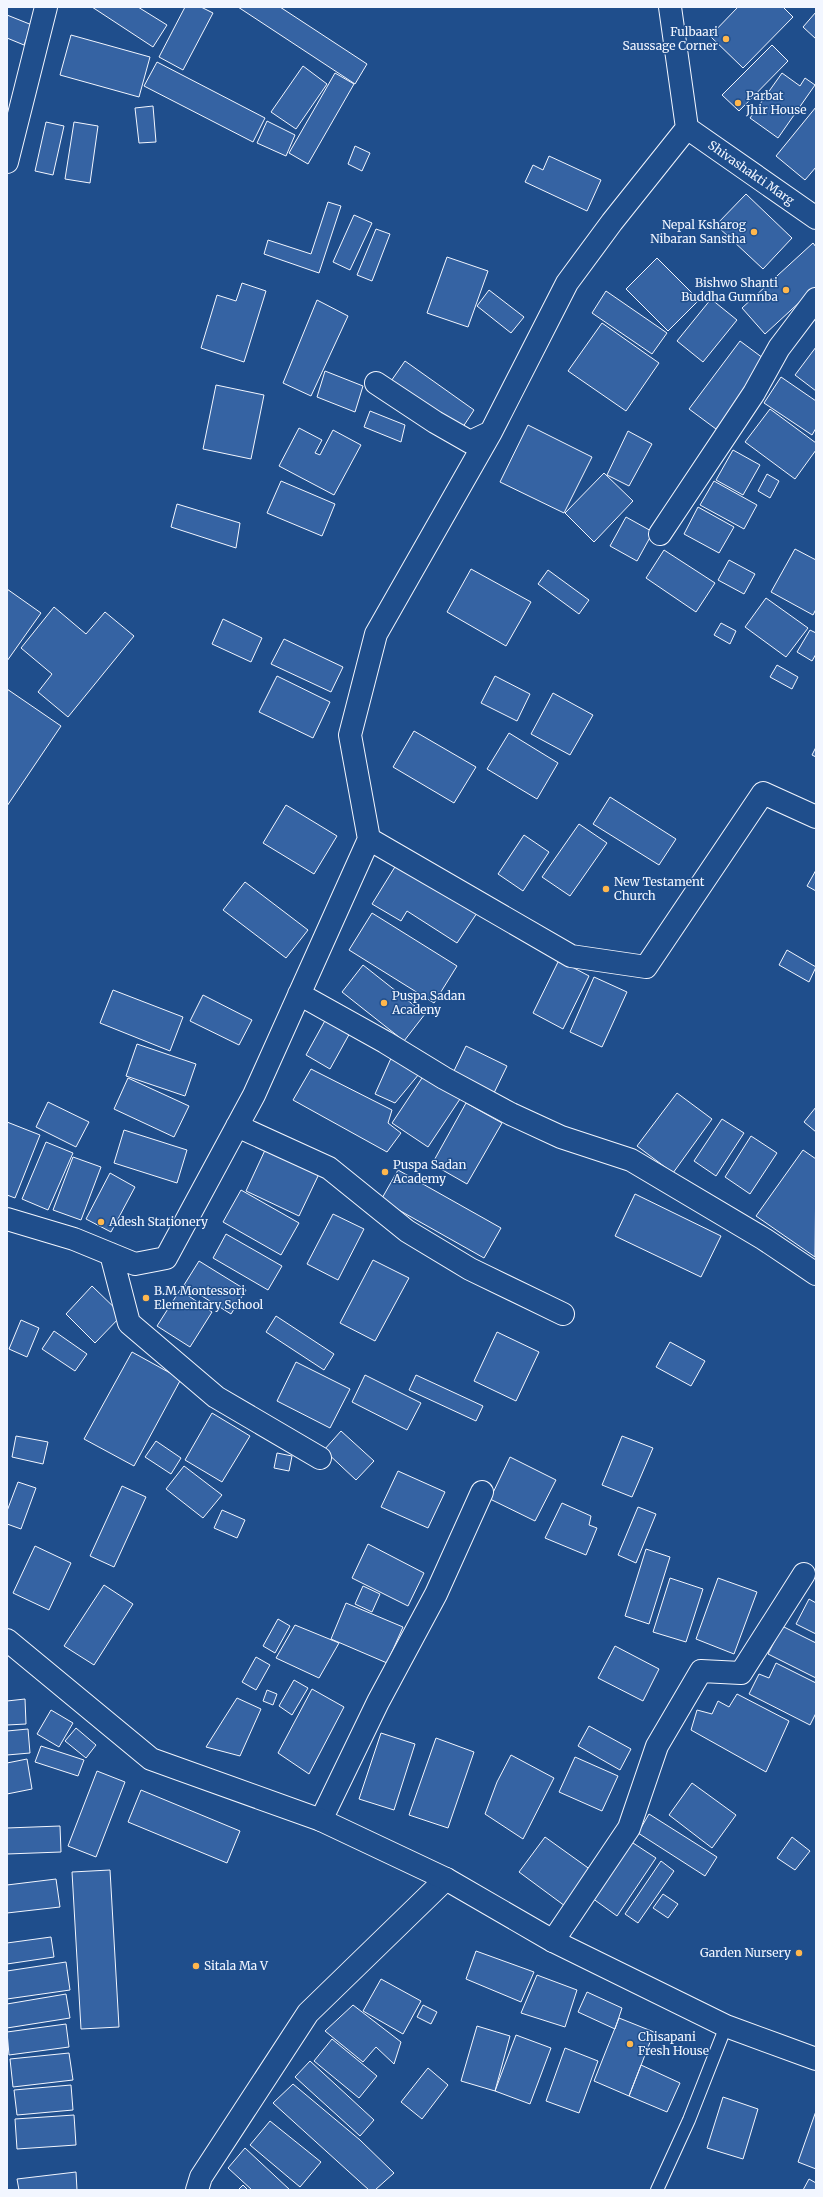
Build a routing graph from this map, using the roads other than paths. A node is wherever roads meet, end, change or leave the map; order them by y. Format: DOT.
graph roads {
  1 [pos="46,7"];
  2 [pos="670,7"];
  3 [pos="687,128"];
  4 [pos="7,162"];
  5 [pos="816,218"];
  6 [pos="816,299"];
  7 [pos="376,383"];
  8 [pos="491,432"];
  9 [pos="660,534"];
  10 [pos="816,817"];
  11 [pos="369,839"];
  12 [pos="300,994"];
  13 [pos="237,1126"];
  14 [pos="7,1218"];
  15 [pos="111,1254"];
  16 [pos="816,1274"];
  17 [pos="563,1314"];
  18 [pos="320,1458"];
  19 [pos="482,1492"];
  20 [pos="804,1574"];
  21 [pos="7,1640"];
  22 [pos="321,1820"];
  23 [pos="446,1879"];
  24 [pos="553,1941"];
  25 [pos="726,2026"];
  26 [pos="816,2059"];
  27 [pos="197,2190"];
  28 [pos="657,2190"];
  1 -- 4 [label="street"];
  2 -- 3 [label="street"];
  3 -- 5 [label="street, Shivashakti Marg"];
  3 -- 8 [label="street"];
  6 -- 9 [label="street"];
  7 -- 8 [label="street"];
  8 -- 11 [label="street"];
  10 -- 11 [label="street"];
  11 -- 12 [label="street"];
  12 -- 13 [label="street"];
  12 -- 16 [label="street"];
  13 -- 15 [label="street"];
  13 -- 17 [label="street"];
  14 -- 15 [label="street"];
  15 -- 18 [label="street"];
  19 -- 22 [label="street"];
  20 -- 24 [label="street"];
  21 -- 22 [label="street"];
  22 -- 23 [label="street"];
  23 -- 24 [label="street"];
  23 -- 27 [label="street"];
  24 -- 25 [label="street"];
  25 -- 26 [label="street"];
  25 -- 28 [label="lane"];
}
